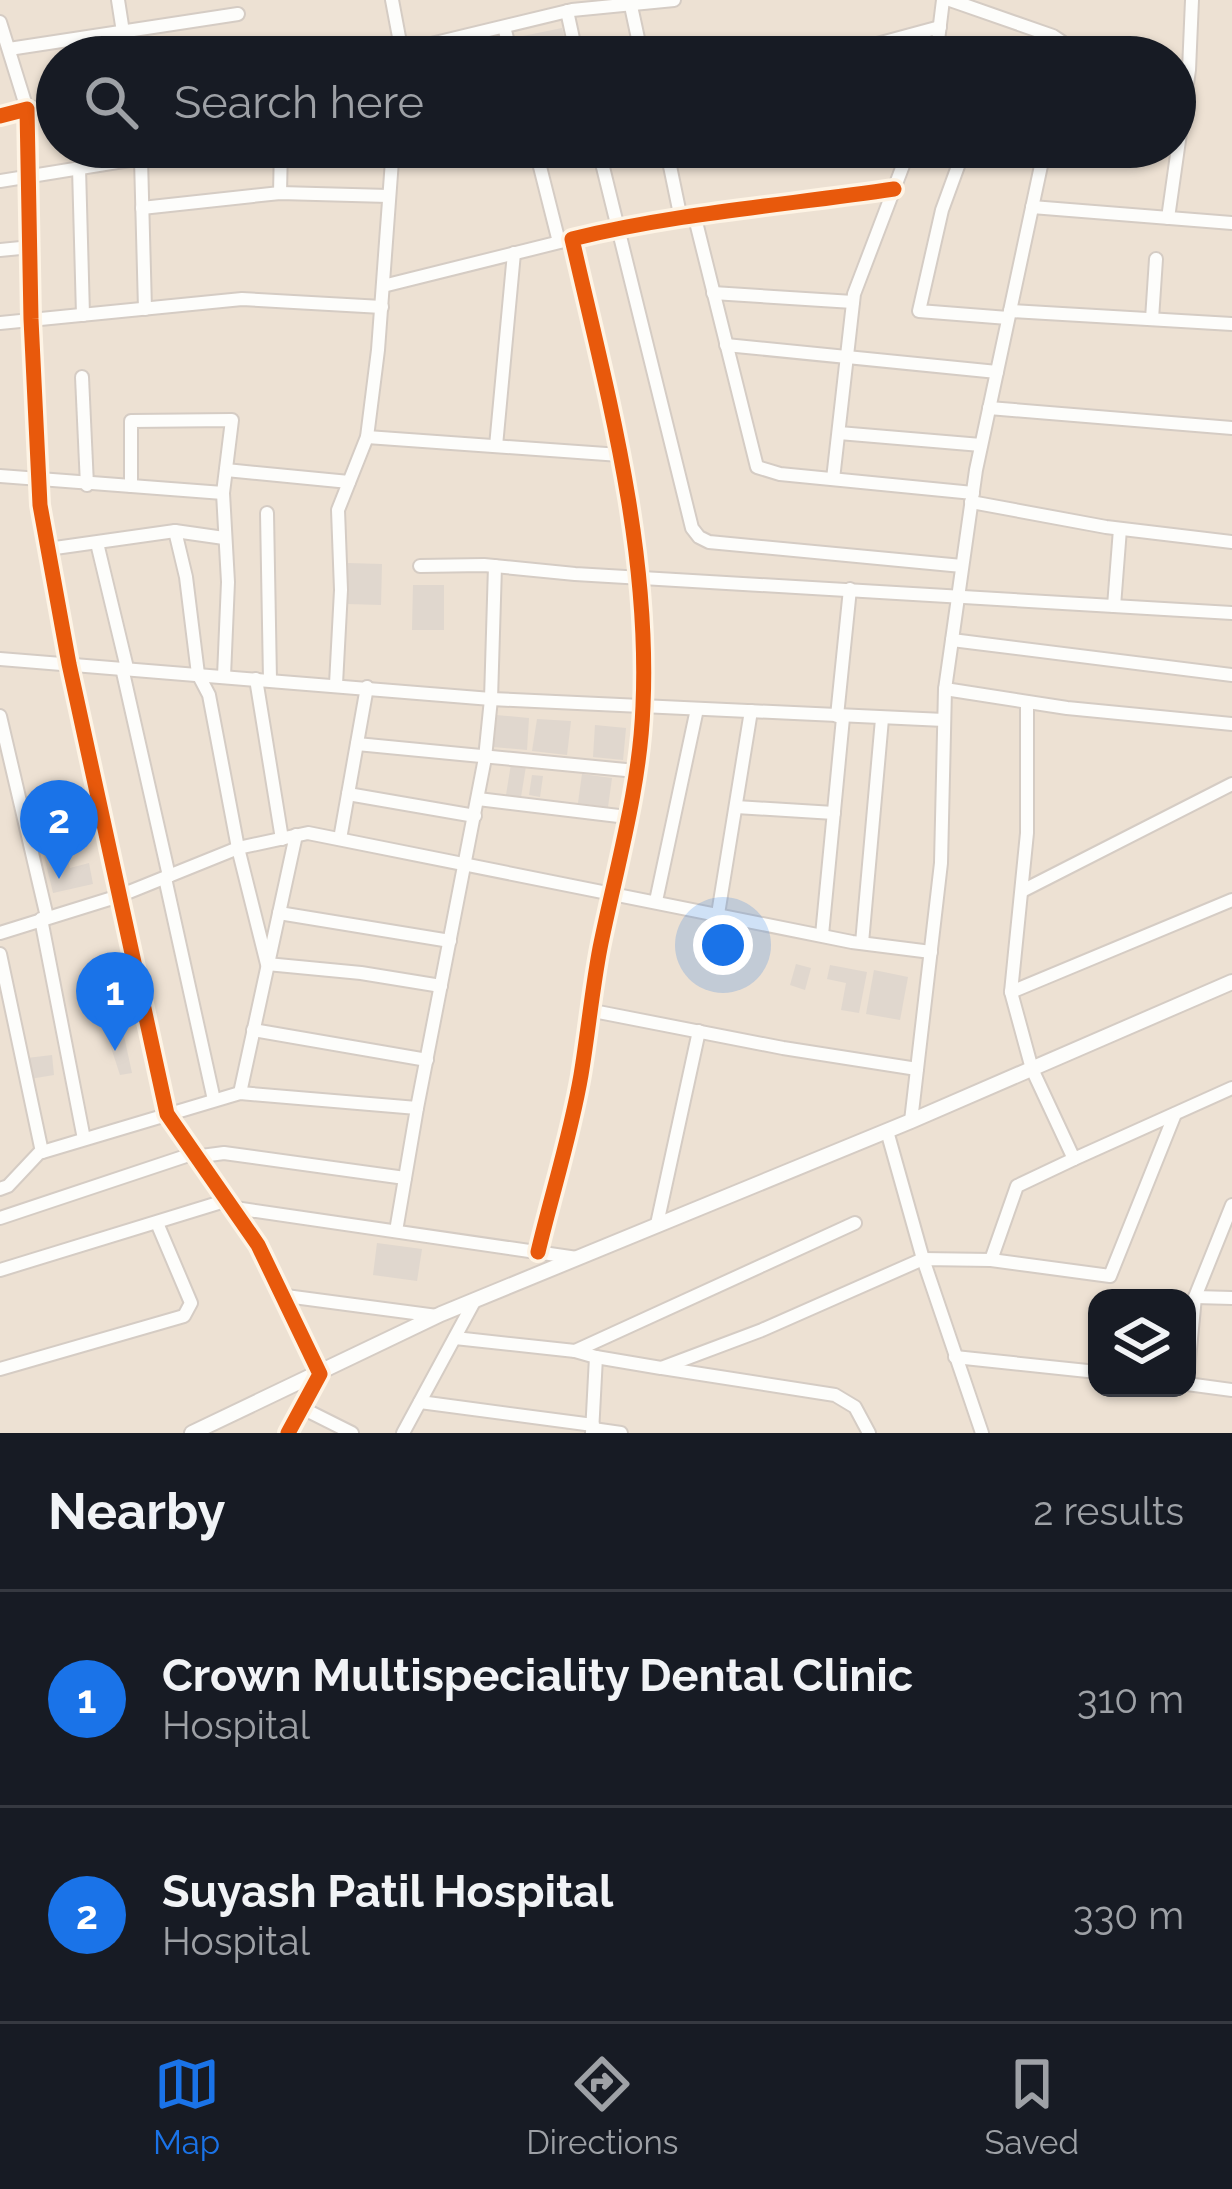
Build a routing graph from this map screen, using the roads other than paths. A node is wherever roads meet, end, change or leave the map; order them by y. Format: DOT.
graph roads {
  1 [pos="118,0"];
  2 [pos="392,0"];
  3 [pos="674,0"];
  4 [pos="947,0"];
  5 [pos="1192,0"];
  6 [pos="625,4"];
  7 [pos="569,7"];
  8 [pos="238,14"];
  9 [pos="0,22"];
  10 [pos="504,27"];
  11 [pos="940,27"];
  12 [pos="123,32"];
  13 [pos="96,36"];
  14 [pos="399,36"];
  15 [pos="469,36"];
  16 [pos="506,36"];
  17 [pos="635,36"];
  18 [pos="907,36"];
  19 [pos="939,36"];
  20 [pos="1053,36"];
  21 [pos="1187,36"];
  22 [pos="36,45"];
  23 [pos="9,49"];
  24 [pos="36,108"];
  25 [pos="27,109"];
  26 [pos="0,116"];
  27 [pos="79,168"];
  28 [pos="141,168"];
  29 [pos="281,168"];
  30 [pos="391,168"];
  31 [pos="542,168"];
  32 [pos="603,168"];
  33 [pos="673,168"];
  34 [pos="902,168"];
  35 [pos="957,168"];
  36 [pos="1040,168"];
  37 [pos="1173,168"];
  38 [pos="29,176"];
  39 [pos="0,181"];
  40 [pos="894,189"];
  41 [pos="280,193"];
  42 [pos="388,196"];
  43 [pos="1032,207"];
  44 [pos="142,208"];
  45 [pos="688,218"];
  46 [pos="1168,218"];
  47 [pos="1232,223"];
  48 [pos="616,228"];
  49 [pos="566,240"];
  50 [pos="32,247"];
  51 [pos="0,250"];
  52 [pos="514,254"];
  53 [pos="1156,259"];
  54 [pos="383,286"];
  55 [pos="712,292"];
  56 [pos="853,302"];
  57 [pos="382,307"];
  58 [pos="145,309"];
  59 [pos="1009,314"];
  60 [pos="83,315"];
  61 [pos="1152,319"];
  62 [pos="31,320"];
  63 [pos="0,322"];
  64 [pos="1232,324"];
  65 [pos="726,345"];
  66 [pos="849,358"];
  67 [pos="997,371"];
  68 [pos="82,377"];
  69 [pos="989,408"];
  70 [pos="1232,428"];
  71 [pos="839,434"];
  72 [pos="367,437"];
  73 [pos="981,445"];
  74 [pos="496,446"];
  75 [pos="620,455"];
  76 [pos="226,470"];
  77 [pos="0,476"];
  78 [pos="833,479"];
  79 [pos="38,481"];
  80 [pos="349,482"];
  81 [pos="87,485"];
  82 [pos="131,486"];
  83 [pos="223,494"];
  84 [pos="972,497"];
  85 [pos="267,513"];
  86 [pos="1120,529"];
  87 [pos="175,531"];
  88 [pos="224,538"];
  89 [pos="1232,542"];
  90 [pos="97,543"];
  91 [pos="48,549"];
  92 [pos="420,566"];
  93 [pos="495,566"];
  94 [pos="962,566"];
  95 [pos="639,577"];
  96 [pos="850,589"];
  97 [pos="958,596"];
  98 [pos="1114,606"];
  99 [pos="1232,613"];
  100 [pos="952,640"];
  101 [pos="0,659"];
  102 [pos="68,664"];
  103 [pos="124,668"];
  104 [pos="198,674"];
  105 [pos="1232,675"];
  106 [pos="224,676"];
  107 [pos="263,679"];
  108 [pos="336,684"];
  109 [pos="367,687"];
  110 [pos="945,689"];
  111 [pos="491,699"];
  112 [pos="1027,702"];
  113 [pos="644,706"];
  114 [pos="697,709"];
  115 [pos="751,711"];
  116 [pos="0,716"];
  117 [pos="840,717"];
  118 [pos="882,719"];
  119 [pos="944,720"];
  120 [pos="1232,724"];
  121 [pos="357,744"];
  122 [pos="485,758"];
  123 [pos="636,771"];
  124 [pos="1232,784"];
  125 [pos="348,794"];
  126 [pos="478,800"];
  127 [pos="736,807"];
  128 [pos="834,813"];
  129 [pos="475,816"];
  130 [pos="628,818"];
  131 [pos="289,837"];
  132 [pos="340,839"];
  133 [pos="238,848"];
  134 [pos="466,864"];
  135 [pos="167,877"];
  136 [pos="1022,891"];
  137 [pos="612,892"];
  138 [pos="119,896"];
  139 [pos="1232,900"];
  140 [pos="656,901"];
  141 [pos="279,913"];
  142 [pos="718,914"];
  143 [pos="44,918"];
  144 [pos="0,933"];
  145 [pos="822,935"];
  146 [pos="450,941"];
  147 [pos="862,943"];
  148 [pos="931,952"];
  149 [pos="0,954"];
  150 [pos="267,964"];
  151 [pos="1232,982"];
  152 [pos="441,986"];
  153 [pos="1011,992"];
  154 [pos="588,1010"];
  155 [pos="253,1030"];
  156 [pos="699,1031"];
  157 [pos="427,1060"];
  158 [pos="917,1069"];
  159 [pos="1032,1069"];
  160 [pos="1232,1088"];
  161 [pos="240,1093"];
  162 [pos="214,1100"];
  163 [pos="417,1108"];
  164 [pos="167,1114"];
  165 [pos="1175,1114"];
  166 [pos="911,1121"];
  167 [pos="886,1131"];
  168 [pos="84,1139"];
  169 [pos="42,1152"];
  170 [pos="193,1156"];
  171 [pos="1074,1160"];
  172 [pos="405,1178"];
  173 [pos="1,1192"];
  174 [pos="231,1204"];
  175 [pos="1232,1205"];
  176 [pos="0,1218"];
  177 [pos="157,1223"];
  178 [pos="854,1223"];
  179 [pos="657,1224"];
  180 [pos="396,1231"];
  181 [pos="538,1252"];
  182 [pos="577,1258"];
  183 [pos="923,1259"];
  184 [pos="991,1259"];
  185 [pos="0,1270"];
  186 [pos="1196,1295"];
  187 [pos="286,1296"];
  188 [pos="1196,1297"];
  189 [pos="1232,1298"];
  190 [pos="475,1300"];
  191 [pos="437,1316"];
  192 [pos="455,1338"];
  193 [pos="575,1351"];
  194 [pos="596,1357"];
  195 [pos="955,1357"];
  196 [pos="661,1368"];
  197 [pos="0,1369"];
  198 [pos="1088,1371"];
  199 [pos="320,1374"];
  200 [pos="1196,1384"];
  201 [pos="1232,1390"];
  202 [pos="420,1402"];
  203 [pos="302,1408"];
  204 [pos="593,1429"];
  205 [pos="192,1433"];
  206 [pos="288,1433"];
  207 [pos="352,1433"];
  208 [pos="404,1433"];
  209 [pos="621,1433"];
  210 [pos="869,1433"];
  211 [pos="982,1433"];
  1 -- 12 [label="street"];
  2 -- 14 [label="street"];
  3 -- 6 [label="street"];
  4 -- 11 [label="street"];
  4 -- 20 [label="street"];
  5 -- 21 [label="street"];
  6 -- 7 [label="street"];
  6 -- 17 [label="street"];
  7 -- 10 [label="street"];
  8 -- 12 [label="street"];
  9 -- 23 [label="street"];
  10 -- 15 [label="street"];
  10 -- 16 [label="street"];
  11 -- 18 [label="street"];
  11 -- 19 [label="street"];
  12 -- 13 [label="street"];
  22 -- 23 [label="street"];
  23 -- 25 [label="street"];
  24 -- 25 [label="street"];
  25 -- 26 [label="street"];
  25 -- 38 [label="street"];
  27 -- 38 [label="street"];
  27 -- 60 [label="street"];
  28 -- 44 [label="street"];
  29 -- 41 [label="street"];
  30 -- 42 [label="street"];
  31 -- 49 [label="street"];
  32 -- 48 [label="street"];
  33 -- 45 [label="street"];
  34 -- 40 [label="street"];
  35 -- 59 [label="street"];
  36 -- 43 [label="street"];
  37 -- 46 [label="street"];
  38 -- 39 [label="street"];
  38 -- 50 [label="street"];
  40 -- 45 [label="street"];
  40 -- 56 [label="street"];
  41 -- 42 [label="street"];
  41 -- 44 [label="street"];
  42 -- 54 [label="street"];
  43 -- 46 [label="street"];
  43 -- 59 [label="street"];
  44 -- 58 [label="street"];
  45 -- 48 [label="street"];
  45 -- 55 [label="street"];
  46 -- 47 [label="street"];
  48 -- 49 [label="street"];
  48 -- 94 [label="street"];
  49 -- 52 [label="street"];
  49 -- 75 [label="street"];
  50 -- 51 [label="street"];
  50 -- 62 [label="street"];
  52 -- 54 [label="street"];
  52 -- 74 [label="street"];
  53 -- 61 [label="street"];
  54 -- 57 [label="street"];
  55 -- 56 [label="street"];
  55 -- 65 [label="street"];
  56 -- 66 [label="street"];
  57 -- 58 [label="street"];
  57 -- 72 [label="street"];
  58 -- 60 [label="street"];
  59 -- 61 [label="street"];
  59 -- 67 [label="street"];
  60 -- 62 [label="street"];
  61 -- 64 [label="street"];
  62 -- 63 [label="street"];
  62 -- 79 [label="street"];
  65 -- 66 [label="street"];
  65 -- 78 [label="street"];
  66 -- 67 [label="street"];
  66 -- 71 [label="street"];
  67 -- 69 [label="street"];
  68 -- 81 [label="street"];
  69 -- 70 [label="street"];
  69 -- 73 [label="street"];
  71 -- 73 [label="street"];
  71 -- 78 [label="street"];
  72 -- 74 [label="street"];
  72 -- 80 [label="street"];
  73 -- 84 [label="street"];
  74 -- 75 [label="street"];
  75 -- 95 [label="street"];
  76 -- 80 [label="street"];
  76 -- 82 [label="street"];
  76 -- 83 [label="street"];
  77 -- 79 [label="street"];
  78 -- 84 [label="street"];
  79 -- 81 [label="street"];
  79 -- 91 [label="street"];
  80 -- 108 [label="street"];
  81 -- 82 [label="street"];
  82 -- 83 [label="street"];
  83 -- 88 [label="street"];
  84 -- 86 [label="street"];
  84 -- 94 [label="street"];
  85 -- 107 [label="street"];
  86 -- 89 [label="street"];
  86 -- 98 [label="street"];
  87 -- 88 [label="street"];
  87 -- 90 [label="street"];
  87 -- 104 [label="street"];
  88 -- 106 [label="street"];
  90 -- 91 [label="street"];
  90 -- 103 [label="street"];
  91 -- 102 [label="street"];
  92 -- 93 [label="street"];
  93 -- 95 [label="street"];
  93 -- 111 [label="street"];
  94 -- 97 [label="street"];
  95 -- 96 [label="street"];
  95 -- 113 [label="street"];
  96 -- 97 [label="street"];
  96 -- 117 [label="street"];
  97 -- 98 [label="street"];
  97 -- 100 [label="street"];
  98 -- 99 [label="street"];
  100 -- 105 [label="street"];
  100 -- 110 [label="street"];
  101 -- 102 [label="street"];
  102 -- 103 [label="street"];
  102 -- 138 [label="street"];
  103 -- 104 [label="street"];
  103 -- 135 [label="street"];
  104 -- 106 [label="street"];
  104 -- 133 [label="street"];
  106 -- 107 [label="street"];
  107 -- 108 [label="street"];
  107 -- 131 [label="street"];
  108 -- 109 [label="street"];
  109 -- 111 [label="street"];
  109 -- 121 [label="street"];
  110 -- 112 [label="street"];
  110 -- 119 [label="street"];
  111 -- 113 [label="street"];
  111 -- 122 [label="street"];
  112 -- 120 [label="street"];
  112 -- 136 [label="street"];
  113 -- 114 [label="street"];
  113 -- 123 [label="street"];
  114 -- 115 [label="street"];
  114 -- 140 [label="street"];
  115 -- 117 [label="street"];
  115 -- 127 [label="street"];
  116 -- 143 [label="street"];
  117 -- 118 [label="street"];
  117 -- 128 [label="street"];
  118 -- 119 [label="street"];
  118 -- 147 [label="street"];
  119 -- 148 [label="street"];
  121 -- 122 [label="street"];
  121 -- 125 [label="street"];
  122 -- 123 [label="street"];
  122 -- 126 [label="street"];
  123 -- 130 [label="street"];
  124 -- 136 [label="street"];
  125 -- 129 [label="street"];
  125 -- 132 [label="street"];
  126 -- 129 [label="street"];
  126 -- 130 [label="street"];
  127 -- 128 [label="street"];
  127 -- 142 [label="street"];
  128 -- 145 [label="street"];
  129 -- 134 [label="street"];
  130 -- 137 [label="street"];
  131 -- 132 [label="street"];
  131 -- 133 [label="street"];
  131 -- 141 [label="street"];
  132 -- 134 [label="street"];
  133 -- 135 [label="street"];
  133 -- 150 [label="street"];
  134 -- 137 [label="street"];
  134 -- 146 [label="street"];
  135 -- 138 [label="street"];
  135 -- 162 [label="street"];
  136 -- 153 [label="street"];
  137 -- 140 [label="street"];
  137 -- 154 [label="street"];
  138 -- 143 [label="street"];
  138 -- 164 [label="street"];
  139 -- 153 [label="street"];
  140 -- 142 [label="street"];
  141 -- 146 [label="street"];
  141 -- 150 [label="street"];
  142 -- 145 [label="street"];
  143 -- 144 [label="street"];
  143 -- 168 [label="street"];
  145 -- 147 [label="street"];
  146 -- 152 [label="street"];
  147 -- 148 [label="street"];
  148 -- 158 [label="street"];
  149 -- 169 [label="street"];
  150 -- 152 [label="street"];
  150 -- 155 [label="street"];
  151 -- 159 [label="street"];
  152 -- 157 [label="street"];
  153 -- 159 [label="street"];
  154 -- 156 [label="street"];
  154 -- 181 [label="street"];
  155 -- 157 [label="street"];
  155 -- 161 [label="street"];
  156 -- 158 [label="street"];
  156 -- 179 [label="street"];
  157 -- 163 [label="street"];
  158 -- 166 [label="street"];
  159 -- 166 [label="street"];
  159 -- 171 [label="street"];
  160 -- 165 [label="street"];
  161 -- 162 [label="street"];
  161 -- 163 [label="street"];
  162 -- 164 [label="street"];
  163 -- 172 [label="street"];
  164 -- 168 [label="street"];
  164 -- 170 [label="street"];
  165 -- 171 [label="street"];
  165 -- 184 [label="street"];
  166 -- 167 [label="street"];
  167 -- 179 [label="street"];
  167 -- 183 [label="street"];
  168 -- 169 [label="street"];
  169 -- 173 [label="street"];
  170 -- 172 [label="street"];
  170 -- 174 [label="street"];
  170 -- 176 [label="street"];
  171 -- 184 [label="street"];
  172 -- 180 [label="street"];
  174 -- 177 [label="street"];
  174 -- 180 [label="street"];
  174 -- 187 [label="street"];
  175 -- 186 [label="street"];
  177 -- 185 [label="street"];
  177 -- 197 [label="street"];
  178 -- 193 [label="street"];
  179 -- 182 [label="street"];
  180 -- 181 [label="street"];
  181 -- 182 [label="street"];
  182 -- 190 [label="street"];
  183 -- 184 [label="street"];
  183 -- 195 [label="street"];
  183 -- 196 [label="street"];
  187 -- 191 [label="street"];
  187 -- 199 [label="street"];
  188 -- 189 [label="street"];
  190 -- 191 [label="street"];
  190 -- 192 [label="street"];
  191 -- 199 [label="street"];
  192 -- 193 [label="street"];
  192 -- 202 [label="street"];
  193 -- 194 [label="street"];
  194 -- 196 [label="street"];
  194 -- 204 [label="street"];
  195 -- 198 [label="street"];
  195 -- 211 [label="street"];
  196 -- 210 [label="street"];
  199 -- 203 [label="street"];
  199 -- 205 [label="street"];
  200 -- 201 [label="street"];
  202 -- 204 [label="street"];
  202 -- 208 [label="street"];
  203 -- 206 [label="street"];
  203 -- 207 [label="street"];
  204 -- 209 [label="street"];
}
